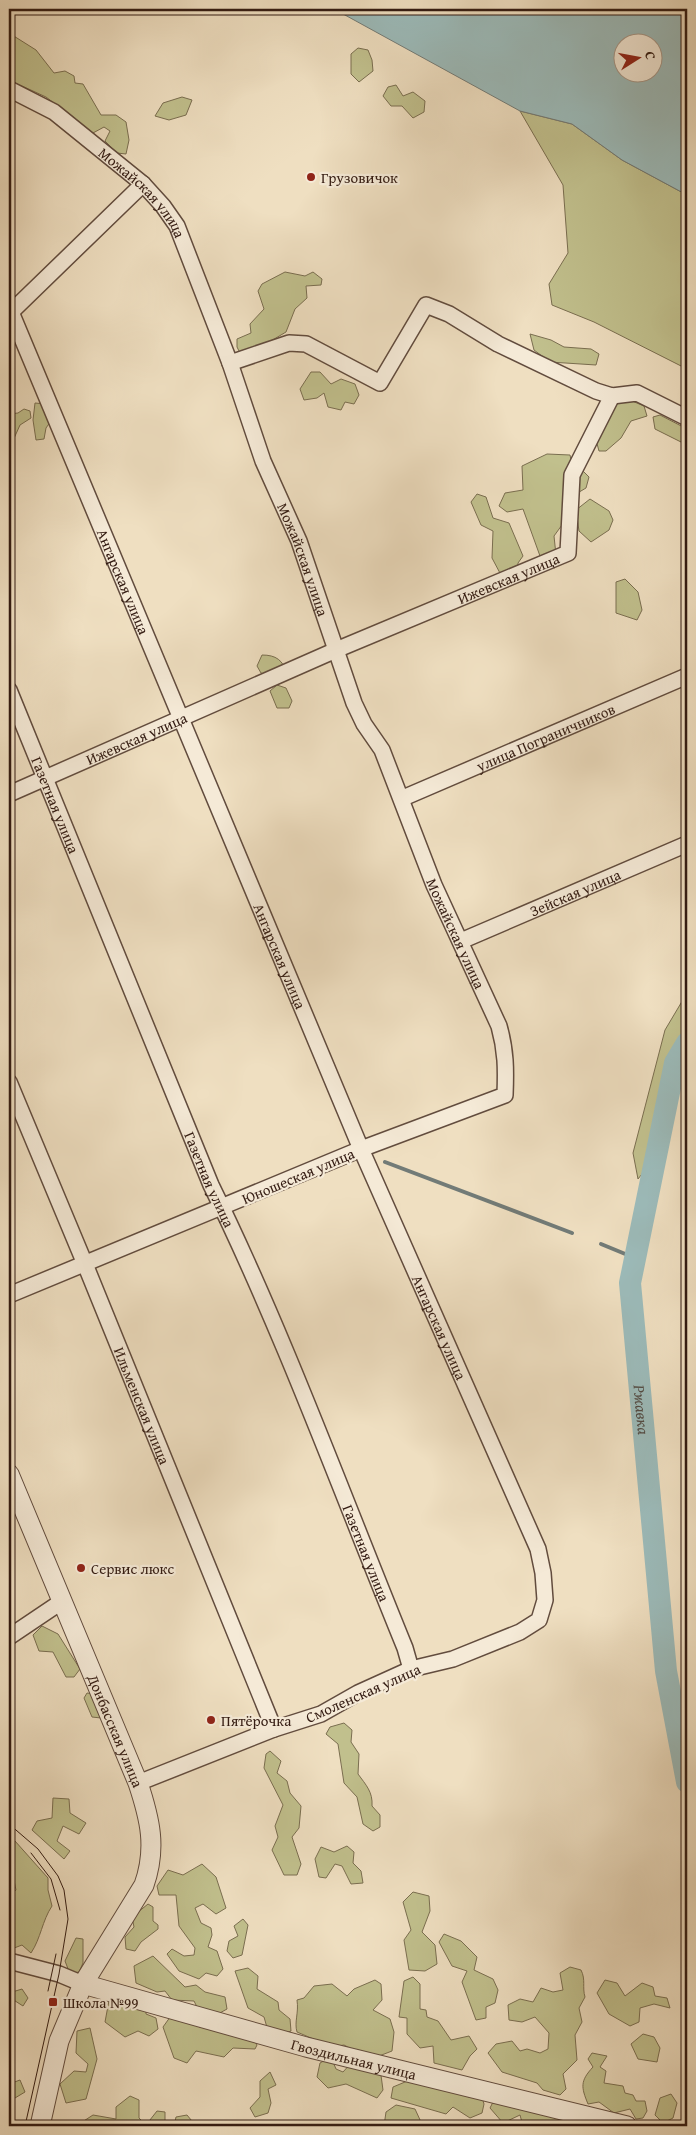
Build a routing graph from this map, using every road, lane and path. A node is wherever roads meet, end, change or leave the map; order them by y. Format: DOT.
graph roads {
  1 [pos="9,89"];
  2 [pos="143,184"];
  3 [pos="10,313"];
  4 [pos="230,363"];
  5 [pos="612,396"];
  6 [pos="687,418"];
  7 [pos="336,650"];
  8 [pos="687,676"];
  9 [pos="9,690"];
  10 [pos="182,718"];
  11 [pos="45,778"];
  12 [pos="9,794"];
  13 [pos="403,798"];
  14 [pos="687,844"];
  15 [pos="461,941"];
  16 [pos="9,1082"];
  17 [pos="505,1095"];
  18 [pos="361,1150"];
  19 [pos="222,1208"];
  20 [pos="85,1264"];
  21 [pos="9,1295"];
  22 [pos="9,1474"];
  23 [pos="545,1600"];
  24 [pos="61,1602"];
  25 [pos="9,1637"];
  26 [pos="411,1669"];
  27 [pos="274,1729"];
  28 [pos="138,1783"];
  29 [pos="9,1961"];
  30 [pos="83,1984"];
  31 [pos="40,2126"];
  32 [pos="627,2126"];
  1 -- 2 [label="street, Можайская улица"];
  2 -- 3 [label="street"];
  2 -- 4 [label="street, Можайская улица"];
  3 -- 10 [label="street, Ангарская улица"];
  4 -- 5 [label="street"];
  4 -- 7 [label="street, Можайская улица"];
  5 -- 6 [label="street"];
  5 -- 7 [label="street, Ижевская улица"];
  7 -- 10 [label="street, Ижевская улица"];
  7 -- 13 [label="street, Можайская улица"];
  8 -- 13 [label="street, улица Пограничников"];
  9 -- 11 [label="street, Газетная улица"];
  10 -- 11 [label="street, Ижевская улица"];
  10 -- 18 [label="street, Ангарская улица"];
  11 -- 12 [label="street, Ижевская улица"];
  11 -- 19 [label="street, Газетная улица"];
  13 -- 15 [label="street, Можайская улица"];
  14 -- 15 [label="street, Зейская улица"];
  15 -- 17 [label="street, Можайская улица"];
  16 -- 20 [label="street, Ильменская улица"];
  17 -- 18 [label="street, Юношеская улица"];
  18 -- 19 [label="street, Юношеская улица"];
  18 -- 23 [label="street, Ангарская улица"];
  19 -- 20 [label="street, Юношеская улица"];
  19 -- 26 [label="street, Газетная улица"];
  20 -- 21 [label="street, Юношеская улица"];
  20 -- 27 [label="street, Ильменская улица"];
  22 -- 24 [label="street, Донбасская улица"];
  23 -- 26 [label="street, Смоленская улица"];
  24 -- 25 [label="street"];
  24 -- 28 [label="street, Донбасская улица"];
  26 -- 27 [label="street, Смоленская улица"];
  27 -- 28 [label="street, Смоленская улица"];
  28 -- 30 [label="street, Донбасская улица"];
  29 -- 30 [label="street"];
  30 -- 31 [label="street, Донбасская улица"];
  30 -- 32 [label="street, Гвоздильная улица"];
}
